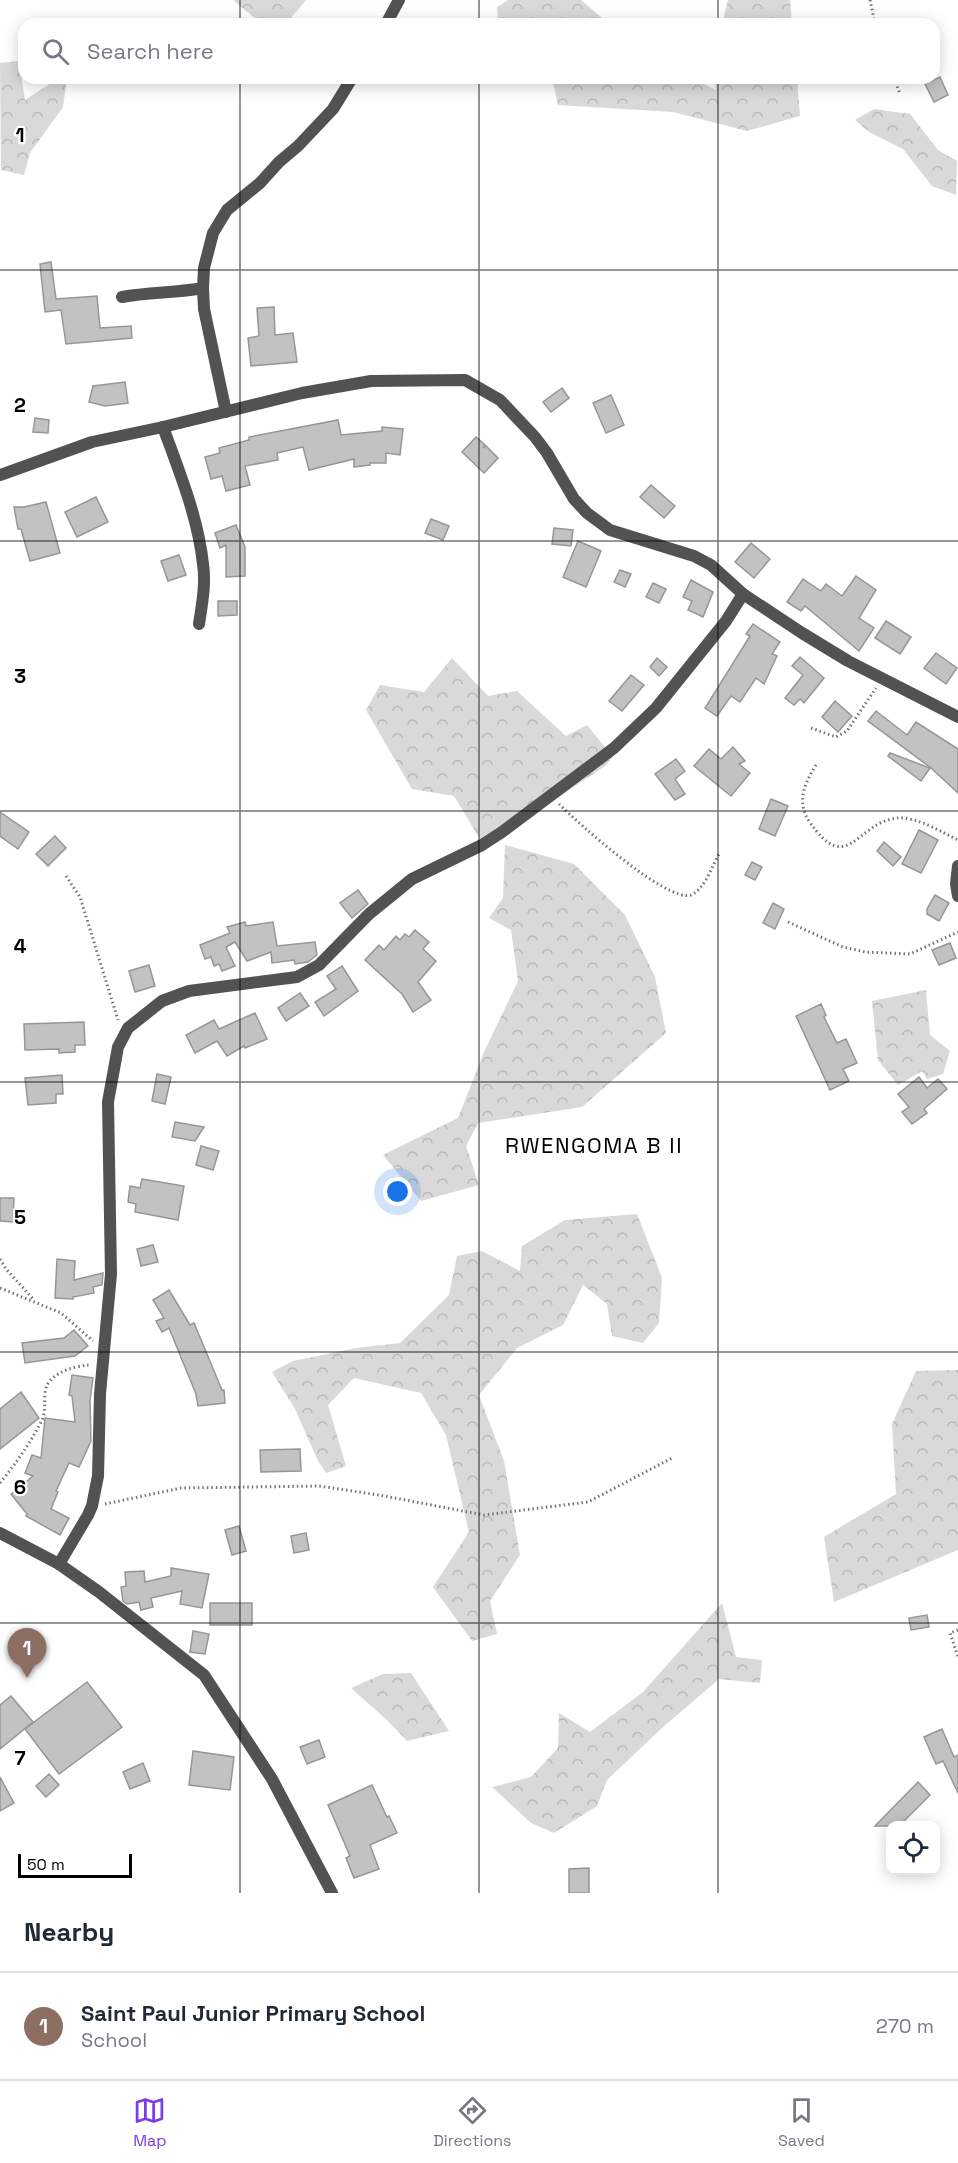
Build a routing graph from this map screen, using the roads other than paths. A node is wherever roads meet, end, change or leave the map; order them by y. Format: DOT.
graph roads {
  1 [pos="399,0"];
  2 [pos="389,18"];
  3 [pos="348,84"];
  4 [pos="203,288"];
  5 [pos="122,297"];
  6 [pos="226,412"];
  7 [pos="163,427"];
  8 [pos="0,475"];
  9 [pos="743,594"];
  10 [pos="199,624"];
  11 [pos="958,717"];
  12 [pos="958,866"];
  13 [pos="958,896"];
  14 [pos="0,1533"];
  15 [pos="60,1564"];
  16 [pos="332,1893"];
  1 -- 2 [label="street"];
  3 -- 4 [label="street"];
  4 -- 5 [label="street"];
  4 -- 6 [label="street"];
  6 -- 7 [label="street"];
  6 -- 9 [label="street"];
  7 -- 8 [label="street"];
  7 -- 10 [label="street"];
  9 -- 11 [label="street"];
  9 -- 15 [label="street"];
  12 -- 13 [label="street"];
  14 -- 15 [label="street"];
  15 -- 16 [label="street"];
}
